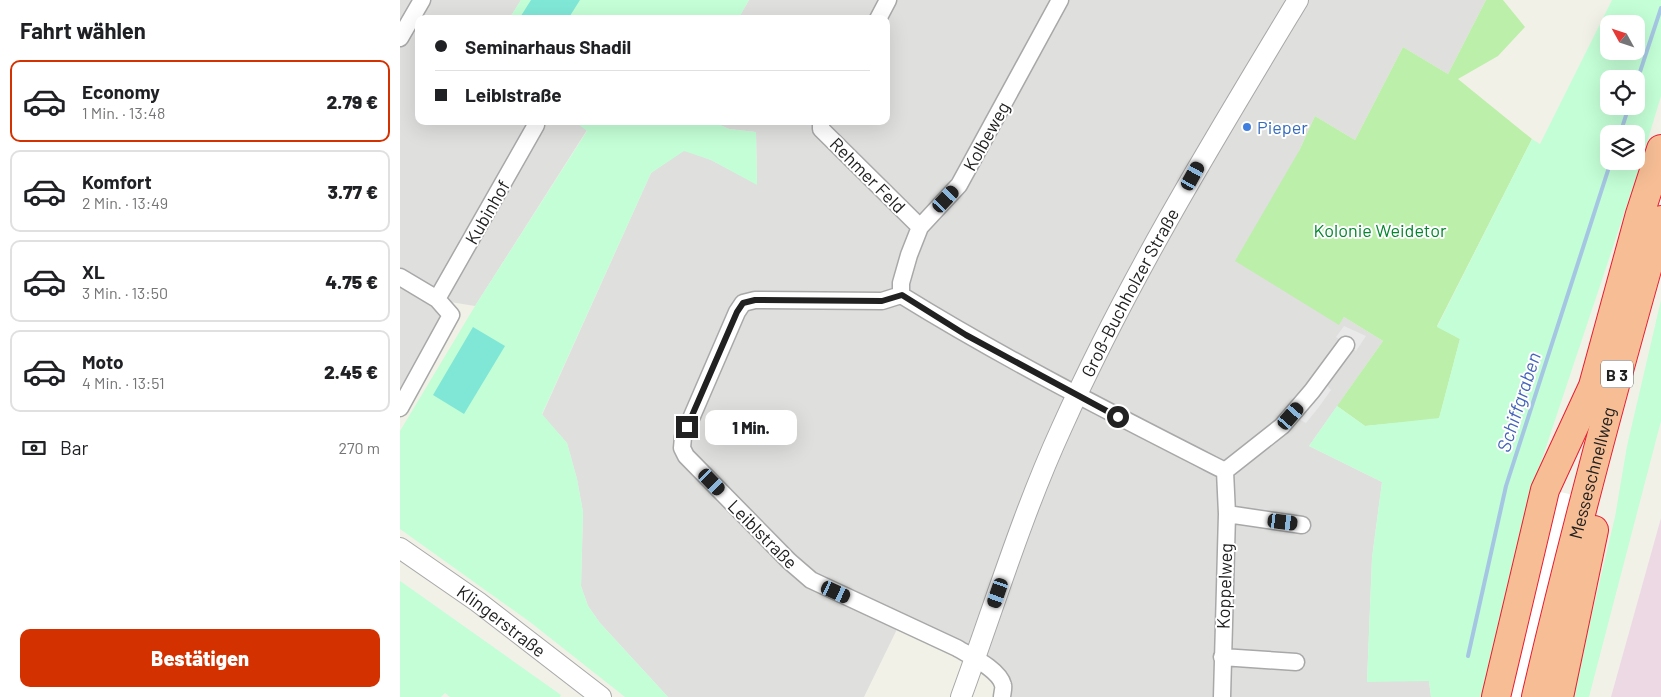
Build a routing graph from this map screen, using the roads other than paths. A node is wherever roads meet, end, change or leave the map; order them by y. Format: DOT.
graph roads {
  1 [pos="422,0"];
  2 [pos="888,0"];
  3 [pos="1060,0"];
  4 [pos="1298,0"];
  5 [pos="880,15"];
  6 [pos="400,38"];
  7 [pos="536,125"];
  8 [pos="822,125"];
  9 [pos="1661,149"];
  10 [pos="1661,220"];
  11 [pos="920,227"];
  12 [pos="1652,250"];
  13 [pos="400,277"];
  14 [pos="902,295"];
  15 [pos="437,299"];
  16 [pos="1346,345"];
  17 [pos="1593,386"];
  18 [pos="1076,395"];
  19 [pos="400,408"];
  20 [pos="1225,471"];
  21 [pos="1584,498"];
  22 [pos="1226,514"];
  23 [pos="1302,524"];
  24 [pos="400,548"];
  25 [pos="1222,657"];
  26 [pos="975,659"];
  27 [pos="1296,662"];
  28 [pos="600,697"];
  29 [pos="961,697"];
  30 [pos="1002,697"];
  31 [pos="1222,697"];
  32 [pos="1496,697"];
  33 [pos="1536,697"];
  34 [pos="1559,697"];
  1 -- 6 [label="street"];
  2 -- 5 [label="street"];
  3 -- 11 [label="street, Kolbeweg"];
  4 -- 18 [label="street, Groß-Buchholzer Straße"];
  7 -- 15 [label="street, Kubinhof"];
  8 -- 11 [label="street, Rehmer Feld"];
  9 -- 17 [label="highway, Messeschnellweg / B 3"];
  10 -- 12 [label="highway, Messeschnellweg / B 3"];
  11 -- 14 [label="street, Kolbeweg"];
  12 -- 21 [label="highway, Messeschnellweg / B 3"];
  12 -- 34 [label="highway"];
  13 -- 15 [label="street"];
  14 -- 18 [label="street"];
  14 -- 26 [label="street, Leiblstraße"];
  15 -- 19 [label="street"];
  16 -- 20 [label="street"];
  17 -- 21 [label="highway"];
  17 -- 32 [label="highway"];
  18 -- 20 [label="street"];
  18 -- 26 [label="street, Groß-Buchholzer Straße"];
  20 -- 22 [label="street, Koppelweg"];
  21 -- 33 [label="highway, Messeschnellweg / B 3"];
  22 -- 23 [label="street"];
  22 -- 25 [label="street, Koppelweg"];
  24 -- 28 [label="street, Klingerstraße"];
  25 -- 27 [label="street"];
  25 -- 31 [label="street, Koppelweg"];
  26 -- 29 [label="street, Groß-Buchholzer Straße"];
  26 -- 30 [label="street"];
}
